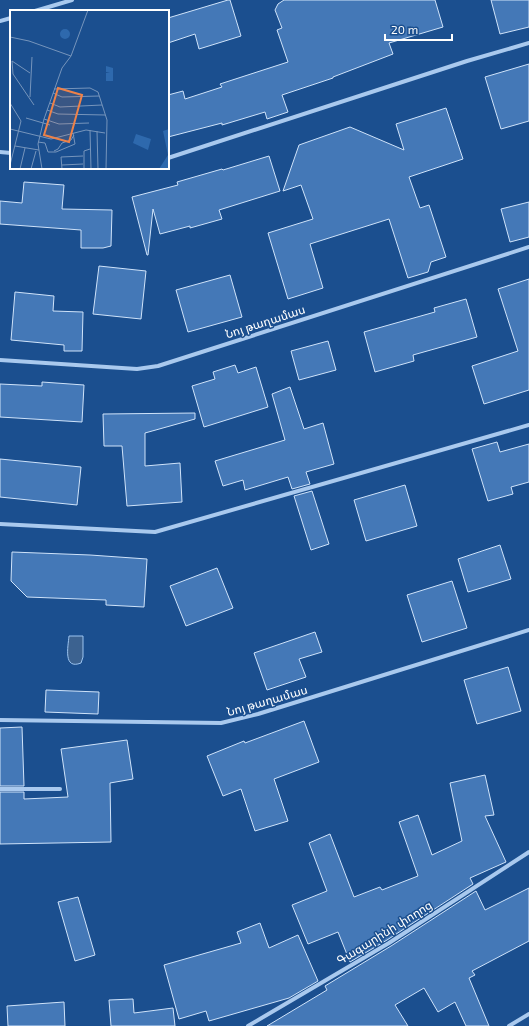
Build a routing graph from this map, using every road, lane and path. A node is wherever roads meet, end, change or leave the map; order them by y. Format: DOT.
graph roads {
  1 [pos="72,0"];
  2 [pos="38,10"];
  3 [pos="10,18"];
  4 [pos="0,21"];
  5 [pos="529,43"];
  6 [pos="0,152"];
  7 [pos="10,153"];
  8 [pos="169,158"];
  9 [pos="529,247"];
  10 [pos="0,360"];
  11 [pos="529,426"];
  12 [pos="0,524"];
  13 [pos="529,630"];
  14 [pos="0,720"];
  15 [pos="0,789"];
  16 [pos="60,789"];
  17 [pos="529,852"];
  18 [pos="529,1014"];
  19 [pos="248,1026"];
  20 [pos="509,1026"];
  1 -- 2 [label="street"];
  3 -- 4 [label="street"];
  5 -- 8 [label="street"];
  6 -- 7 [label="street"];
  9 -- 10 [label="street, Նոյ թաղամաս"];
  11 -- 12 [label="street"];
  13 -- 14 [label="street, Նոյ թաղամաս"];
  15 -- 16 [label="street"];
  17 -- 19 [label="street, Գագարինի փողոց"];
  18 -- 20 [label="street"];
}
